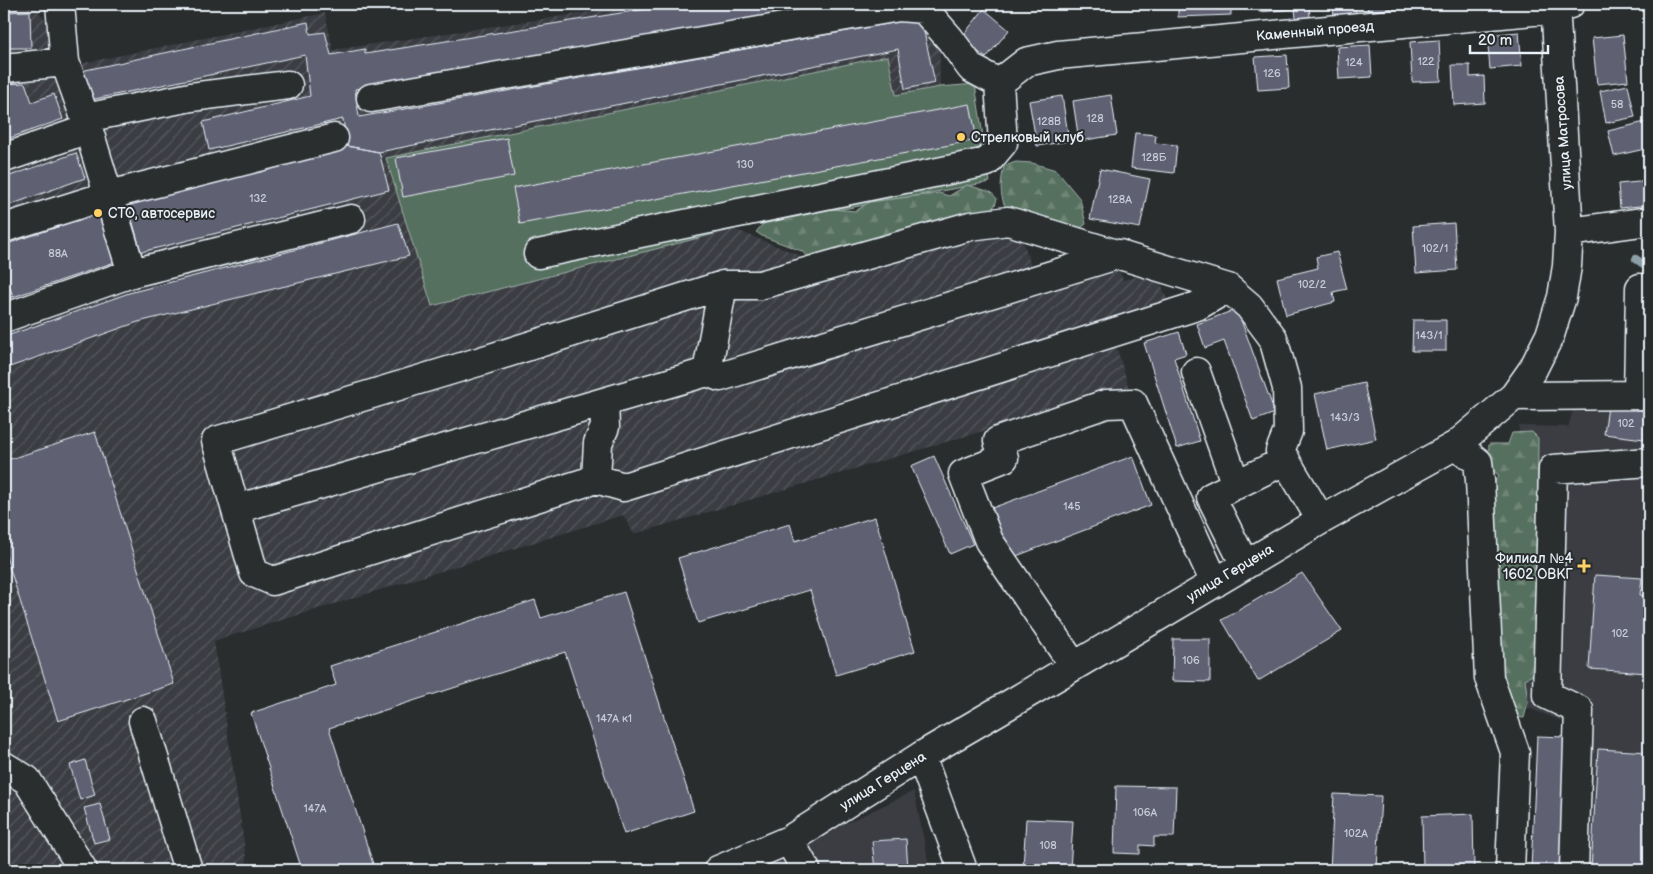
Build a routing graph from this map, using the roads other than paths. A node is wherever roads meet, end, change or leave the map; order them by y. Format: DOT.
graph roads {
  1 [pos="60,4"];
  2 [pos="1560,5"];
  3 [pos="65,62"];
  4 [pos="4,68"];
  5 [pos="999,83"];
  6 [pos="288,86"];
  7 [pos="371,98"];
  8 [pos="86,123"];
  9 [pos="334,138"];
  10 [pos="4,158"];
  11 [pos="108,195"];
  12 [pos="351,219"];
  13 [pos="1649,221"];
  14 [pos="4,228"];
  15 [pos="1569,232"];
  16 [pos="538,254"];
  17 [pos="1120,254"];
  18 [pos="132,274"];
  19 [pos="723,285"];
  20 [pos="1228,288"];
  21 [pos="1640,288"];
  22 [pos="4,318"];
  23 [pos="707,372"];
  24 [pos="1196,372"];
  25 [pos="1644,395"];
  26 [pos="1514,396"];
  27 [pos="604,402"];
  28 [pos="1456,444"];
  29 [pos="1286,460"];
  30 [pos="1649,462"];
  31 [pos="596,479"];
  32 [pos="1236,485"];
  33 [pos="236,509"];
  34 [pos="1321,520"];
  35 [pos="1245,565"];
  36 [pos="1214,583"];
  37 [pos="1074,666"];
  38 [pos="143,721"];
  39 [pos="921,756"];
  40 [pos="4,766"];
  41 [pos="789,840"];
  42 [pos="83,870"];
  43 [pos="188,870"];
  44 [pos="718,870"];
  45 [pos="806,870"];
  46 [pos="963,870"];
  47 [pos="1510,870"];
  48 [pos="1574,870"];
  1 -- 3 [label="street"];
  2 -- 5 [label="street, Каменный проезд"];
  2 -- 15 [label="street, улица Матросова"];
  3 -- 4 [label="street"];
  3 -- 8 [label="street"];
  5 -- 7 [label="street"];
  5 -- 16 [label="street"];
  6 -- 8 [label="street"];
  8 -- 10 [label="street"];
  8 -- 11 [label="street"];
  9 -- 11 [label="street"];
  11 -- 14 [label="street"];
  11 -- 18 [label="street"];
  12 -- 18 [label="street"];
  13 -- 15 [label="street"];
  15 -- 26 [label="street, улица Герцена"];
  17 -- 19 [label="street"];
  17 -- 20 [label="street"];
  17 -- 23 [label="street"];
  18 -- 22 [label="street"];
  19 -- 23 [label="street"];
  19 -- 33 [label="street"];
  20 -- 29 [label="street"];
  20 -- 31 [label="street"];
  21 -- 25 [label="street"];
  23 -- 27 [label="street"];
  24 -- 32 [label="street"];
  25 -- 26 [label="street"];
  26 -- 28 [label="street, улица Герцена"];
  27 -- 31 [label="street"];
  27 -- 33 [label="street"];
  28 -- 34 [label="street, улица Герцена"];
  28 -- 47 [label="street"];
  29 -- 32 [label="street"];
  29 -- 34 [label="street"];
  30 -- 48 [label="street"];
  31 -- 33 [label="street"];
  32 -- 35 [label="street"];
  34 -- 35 [label="street, улица Герцена"];
  35 -- 36 [label="street, улица Герцена"];
  36 -- 37 [label="street, улица Герцена"];
  36 -- 37 [label="street"];
  37 -- 39 [label="street, улица Герцена"];
  38 -- 43 [label="street"];
  39 -- 41 [label="street, улица Герцена"];
  39 -- 46 [label="street"];
  40 -- 42 [label="street"];
  41 -- 44 [label="street, улица Герцена"];
  41 -- 45 [label="street"];
}
